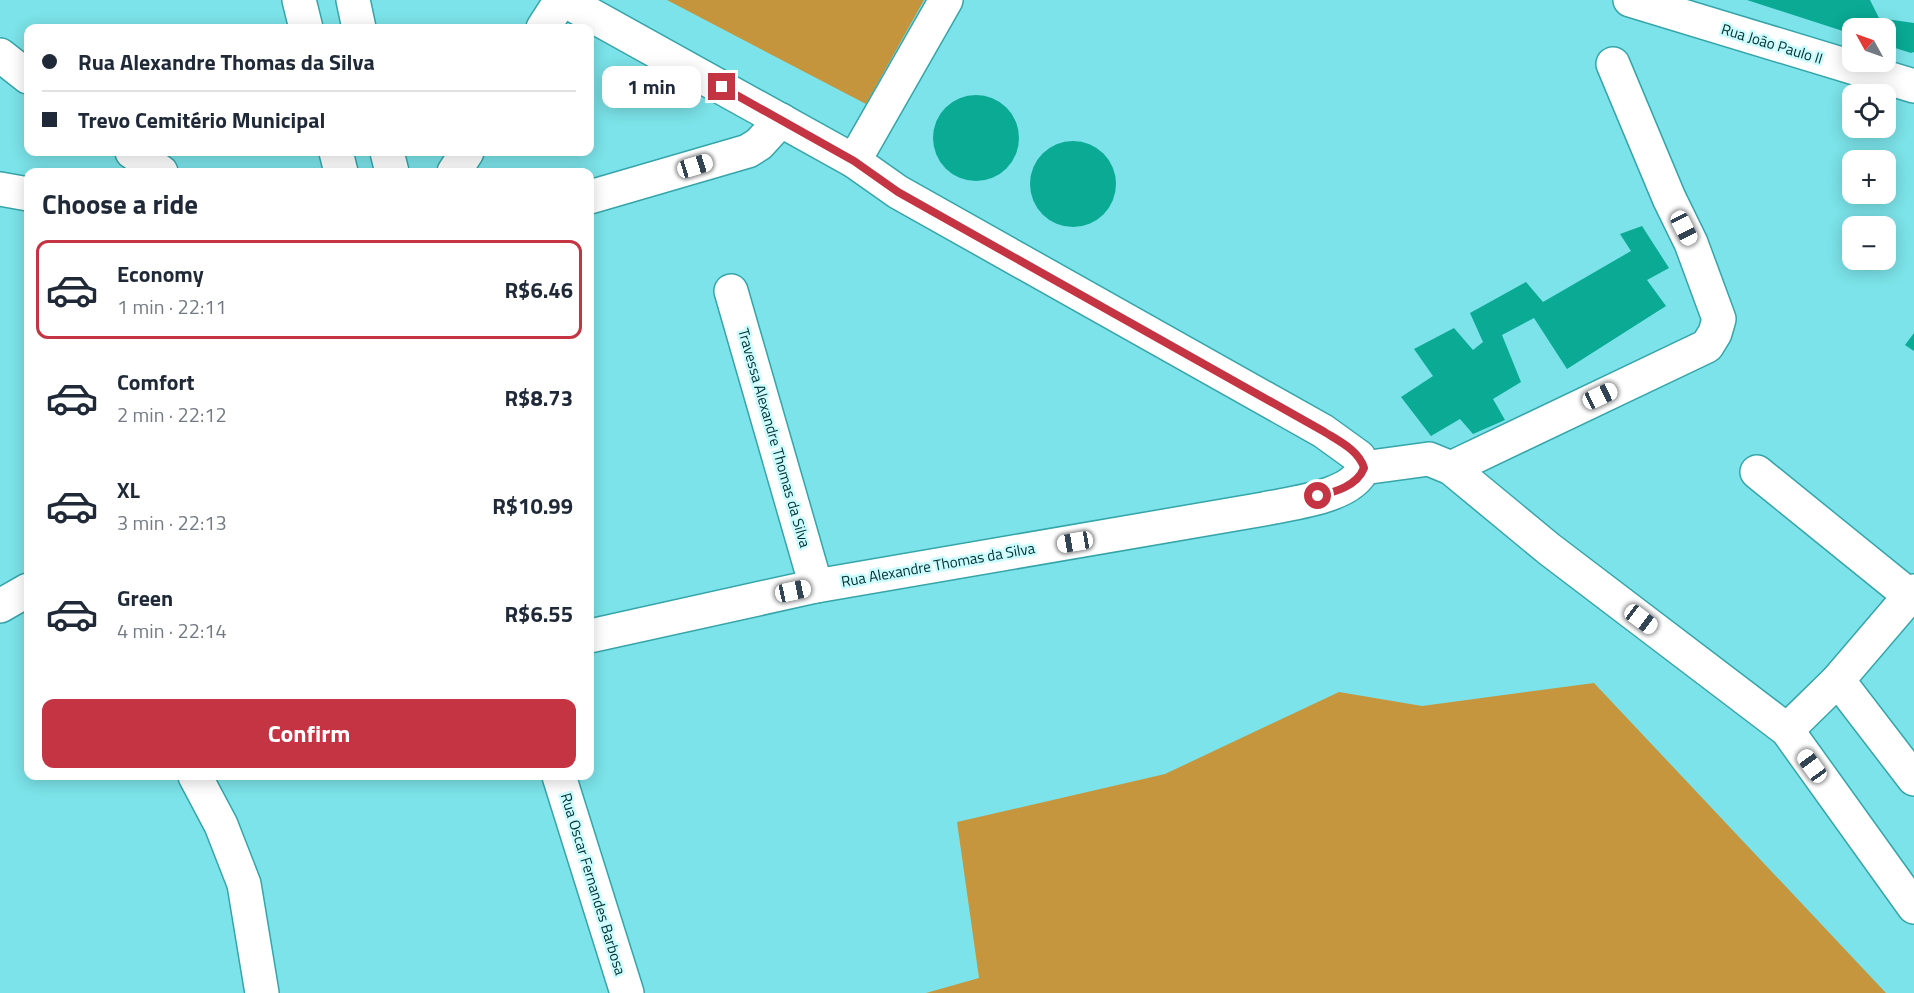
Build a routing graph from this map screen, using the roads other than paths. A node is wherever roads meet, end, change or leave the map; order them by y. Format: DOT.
graph roads {
  1 [pos="299,0"];
  2 [pos="353,0"];
  3 [pos="562,0"];
  4 [pos="946,0"];
  5 [pos="1630,0"];
  6 [pos="305,24"];
  7 [pos="358,24"];
  8 [pos="546,24"];
  9 [pos="0,56"];
  10 [pos="1613,64"];
  11 [pos="24,74"];
  12 [pos="1914,86"];
  13 [pos="781,120"];
  14 [pos="138,156"];
  15 [pos="854,161"];
  16 [pos="155,168"];
  17 [pos="0,189"];
  18 [pos="24,193"];
  19 [pos="594,196"];
  20 [pos="731,291"];
  21 [pos="1364,468"];
  22 [pos="1451,468"];
  23 [pos="1757,472"];
  24 [pos="816,586"];
  25 [pos="24,592"];
  26 [pos="1912,594"];
  27 [pos="0,606"];
  28 [pos="594,635"];
  29 [pos="1838,680"];
  30 [pos="1787,730"];
  31 [pos="1914,779"];
  32 [pos="197,780"];
  33 [pos="559,780"];
  34 [pos="1914,907"];
  35 [pos="262,993"];
  36 [pos="627,993"];
  1 -- 6 [label="street"];
  2 -- 7 [label="street"];
  3 -- 8 [label="street"];
  3 -- 13 [label="street"];
  4 -- 15 [label="street"];
  5 -- 12 [label="street, Rua João Paulo II"];
  9 -- 11 [label="street"];
  10 -- 22 [label="street"];
  13 -- 15 [label="street"];
  13 -- 19 [label="street"];
  14 -- 16 [label="street"];
  15 -- 21 [label="street"];
  17 -- 18 [label="street"];
  20 -- 24 [label="street, Travessa Alexandre Thomas da Silva"];
  21 -- 22 [label="street"];
  21 -- 24 [label="street, Rua Alexandre Thomas da Silva"];
  22 -- 30 [label="street"];
  23 -- 26 [label="street"];
  24 -- 28 [label="street, Rua Alexandre Thomas da Silva"];
  25 -- 27 [label="street"];
  26 -- 29 [label="street"];
  29 -- 30 [label="street"];
  29 -- 31 [label="street"];
  30 -- 34 [label="street"];
  32 -- 35 [label="street"];
  33 -- 36 [label="street, Rua Oscar Fernandes Barbosa"];
}
